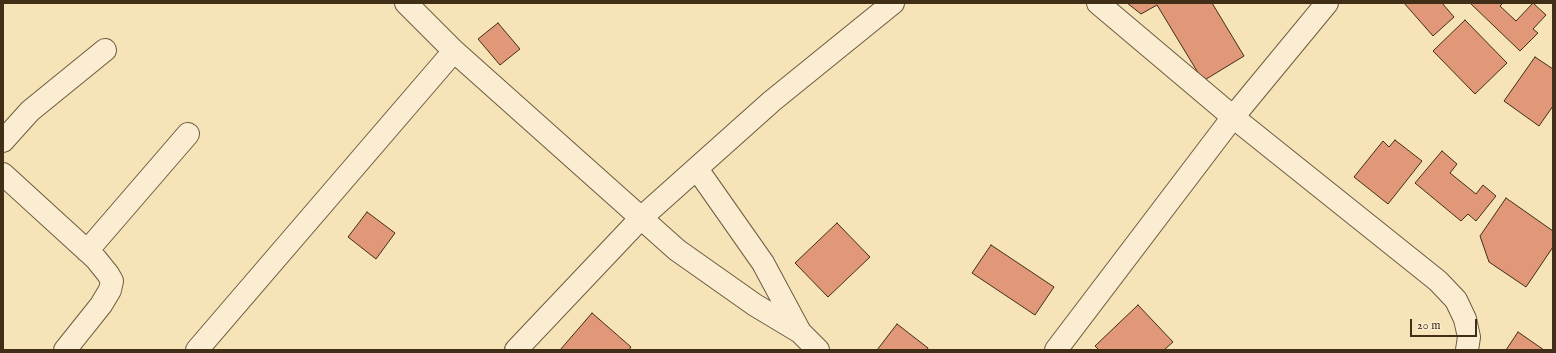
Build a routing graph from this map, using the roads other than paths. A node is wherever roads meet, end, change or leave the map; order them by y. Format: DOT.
graph roads {
  1 [pos="406,3"];
  2 [pos="893,3"];
  3 [pos="1098,3"];
  4 [pos="1327,3"];
  5 [pos="104,50"];
  6 [pos="454,51"];
  7 [pos="1233,117"];
  8 [pos="188,134"];
  9 [pos="3,141"];
  10 [pos="697,169"];
  11 [pos="3,174"];
  12 [pos="641,218"];
  13 [pos="87,251"];
  14 [pos="800,332"];
  15 [pos="65,350"];
  16 [pos="197,350"];
  17 [pos="516,350"];
  18 [pos="818,350"];
  19 [pos="1056,350"];
  20 [pos="1467,350"];
  1 -- 6 [label="street"];
  2 -- 10 [label="street"];
  3 -- 7 [label="street"];
  4 -- 7 [label="street"];
  5 -- 9 [label="street"];
  6 -- 12 [label="street"];
  6 -- 16 [label="street"];
  7 -- 19 [label="street"];
  7 -- 20 [label="street"];
  8 -- 13 [label="street"];
  10 -- 12 [label="street"];
  10 -- 14 [label="street"];
  11 -- 13 [label="street"];
  12 -- 14 [label="street"];
  12 -- 17 [label="street"];
  13 -- 15 [label="street"];
  14 -- 18 [label="street"];
}
